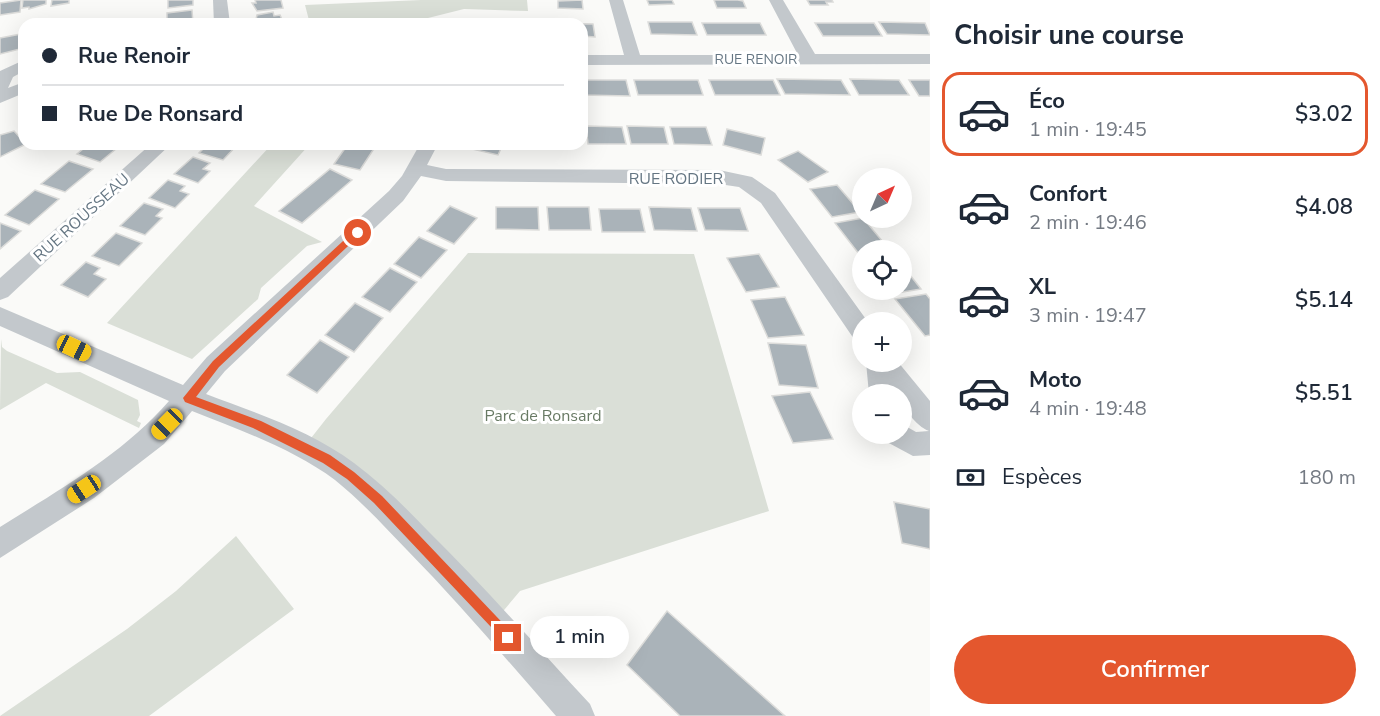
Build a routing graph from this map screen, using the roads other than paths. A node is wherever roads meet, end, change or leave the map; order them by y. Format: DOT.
graph roads {
  1 [pos="220,0"];
  2 [pos="616,0"];
  3 [pos="776,0"];
  4 [pos="222,18"];
  5 [pos="633,59"];
  6 [pos="809,59"];
  7 [pos="930,59"];
  8 [pos="588,60"];
  9 [pos="18,68"];
  10 [pos="0,87"];
  11 [pos="18,90"];
  12 [pos="0,98"];
  13 [pos="155,150"];
  14 [pos="426,150"];
  15 [pos="415,170"];
  16 [pos="0,291"];
  17 [pos="0,316"];
  18 [pos="852,318"];
  19 [pos="892,372"];
  20 [pos="189,398"];
  21 [pos="930,420"];
  22 [pos="912,443"];
  23 [pos="930,443"];
  24 [pos="0,544"];
  25 [pos="578,716"];
  1 -- 4 [label="street"];
  2 -- 5 [label="street"];
  3 -- 6 [label="street"];
  5 -- 6 [label="street, RUE RENOIR"];
  5 -- 8 [label="street, RUE RENOIR"];
  6 -- 7 [label="street, RUE RENOIR"];
  9 -- 10 [label="street"];
  11 -- 12 [label="street"];
  13 -- 16 [label="street, RUE ROUSSEAU"];
  14 -- 15 [label="street"];
  15 -- 18 [label="street, RUE RODIER"];
  15 -- 20 [label="street"];
  17 -- 20 [label="street"];
  19 -- 21 [label="street"];
  20 -- 24 [label="street"];
  20 -- 25 [label="street"];
  22 -- 23 [label="street"];
}
